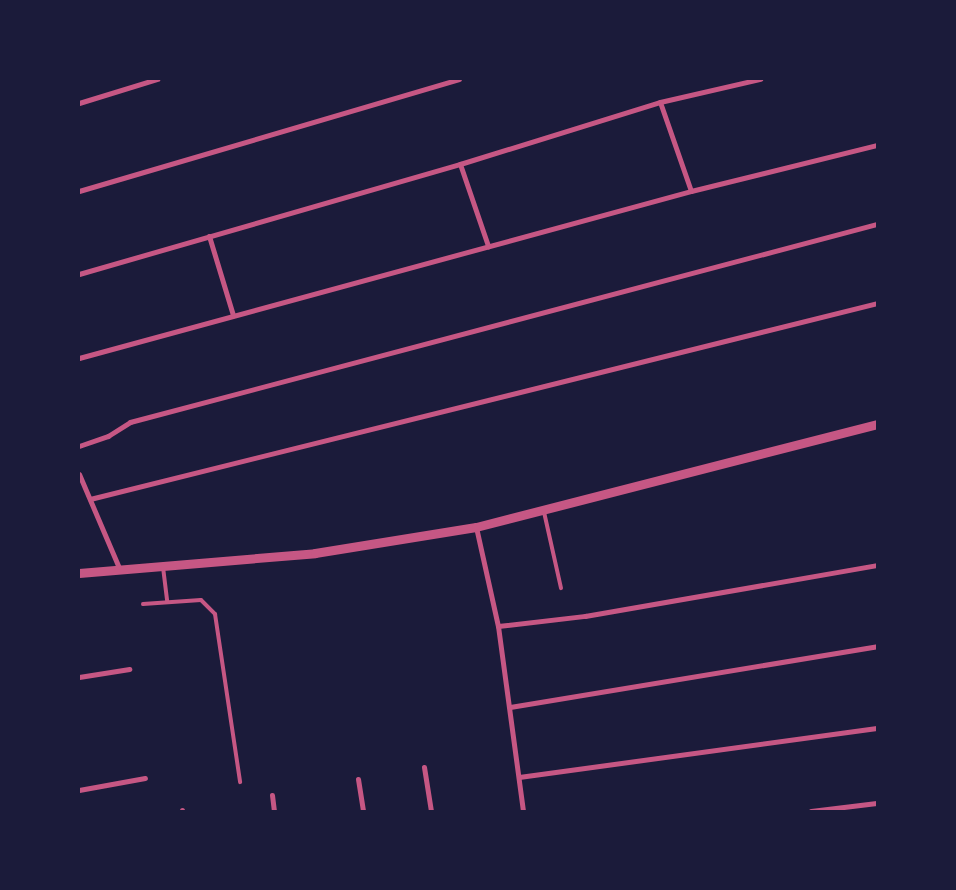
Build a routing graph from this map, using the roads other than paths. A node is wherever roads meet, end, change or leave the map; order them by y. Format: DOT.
graph roads {
  1 [pos="157,79"];
  2 [pos="459,79"];
  3 [pos="760,79"];
  4 [pos="660,102"];
  5 [pos="79,103"];
  6 [pos="877,144"];
  7 [pos="460,164"];
  8 [pos="79,191"];
  9 [pos="691,191"];
  10 [pos="877,224"];
  11 [pos="209,236"];
  12 [pos="488,246"];
  13 [pos="79,274"];
  14 [pos="877,303"];
  15 [pos="234,315"];
  16 [pos="79,358"];
  17 [pos="877,424"];
  18 [pos="79,446"];
  19 [pos="79,474"];
  20 [pos="90,499"];
  21 [pos="544,512"];
  22 [pos="476,527"];
  23 [pos="163,565"];
  24 [pos="877,565"];
  25 [pos="120,568"];
  26 [pos="79,572"];
  27 [pos="561,588"];
  28 [pos="167,602"];
  29 [pos="143,604"];
  30 [pos="498,626"];
  31 [pos="877,646"];
  32 [pos="130,669"];
  33 [pos="79,677"];
  34 [pos="510,707"];
  35 [pos="877,728"];
  36 [pos="424,766"];
  37 [pos="145,778"];
  38 [pos="519,778"];
  39 [pos="358,779"];
  40 [pos="240,782"];
  41 [pos="79,790"];
  42 [pos="272,795"];
  43 [pos="877,803"];
  44 [pos="274,811"];
  45 [pos="363,811"];
  46 [pos="431,811"];
  47 [pos="523,811"];
  48 [pos="811,811"];
  1 -- 5 [label="street"];
  2 -- 8 [label="street"];
  3 -- 4 [label="street"];
  4 -- 7 [label="street"];
  4 -- 9 [label="street"];
  6 -- 9 [label="street"];
  7 -- 11 [label="street"];
  7 -- 12 [label="street"];
  9 -- 12 [label="street"];
  10 -- 18 [label="street"];
  11 -- 13 [label="street"];
  11 -- 15 [label="street"];
  12 -- 15 [label="street"];
  14 -- 20 [label="street"];
  15 -- 16 [label="street"];
  17 -- 21 [label="street"];
  19 -- 20 [label="street"];
  20 -- 25 [label="street"];
  21 -- 22 [label="street"];
  21 -- 27 [label="lane"];
  22 -- 23 [label="street"];
  22 -- 30 [label="street"];
  23 -- 25 [label="street"];
  23 -- 28 [label="lane"];
  24 -- 30 [label="street"];
  25 -- 26 [label="street"];
  28 -- 29 [label="lane"];
  28 -- 40 [label="lane"];
  30 -- 34 [label="street"];
  31 -- 34 [label="street"];
  32 -- 33 [label="street"];
  34 -- 38 [label="street"];
  35 -- 38 [label="street"];
  36 -- 46 [label="street"];
  37 -- 41 [label="street"];
  38 -- 47 [label="street"];
  39 -- 45 [label="street"];
  42 -- 44 [label="street"];
  43 -- 48 [label="street"];
}
